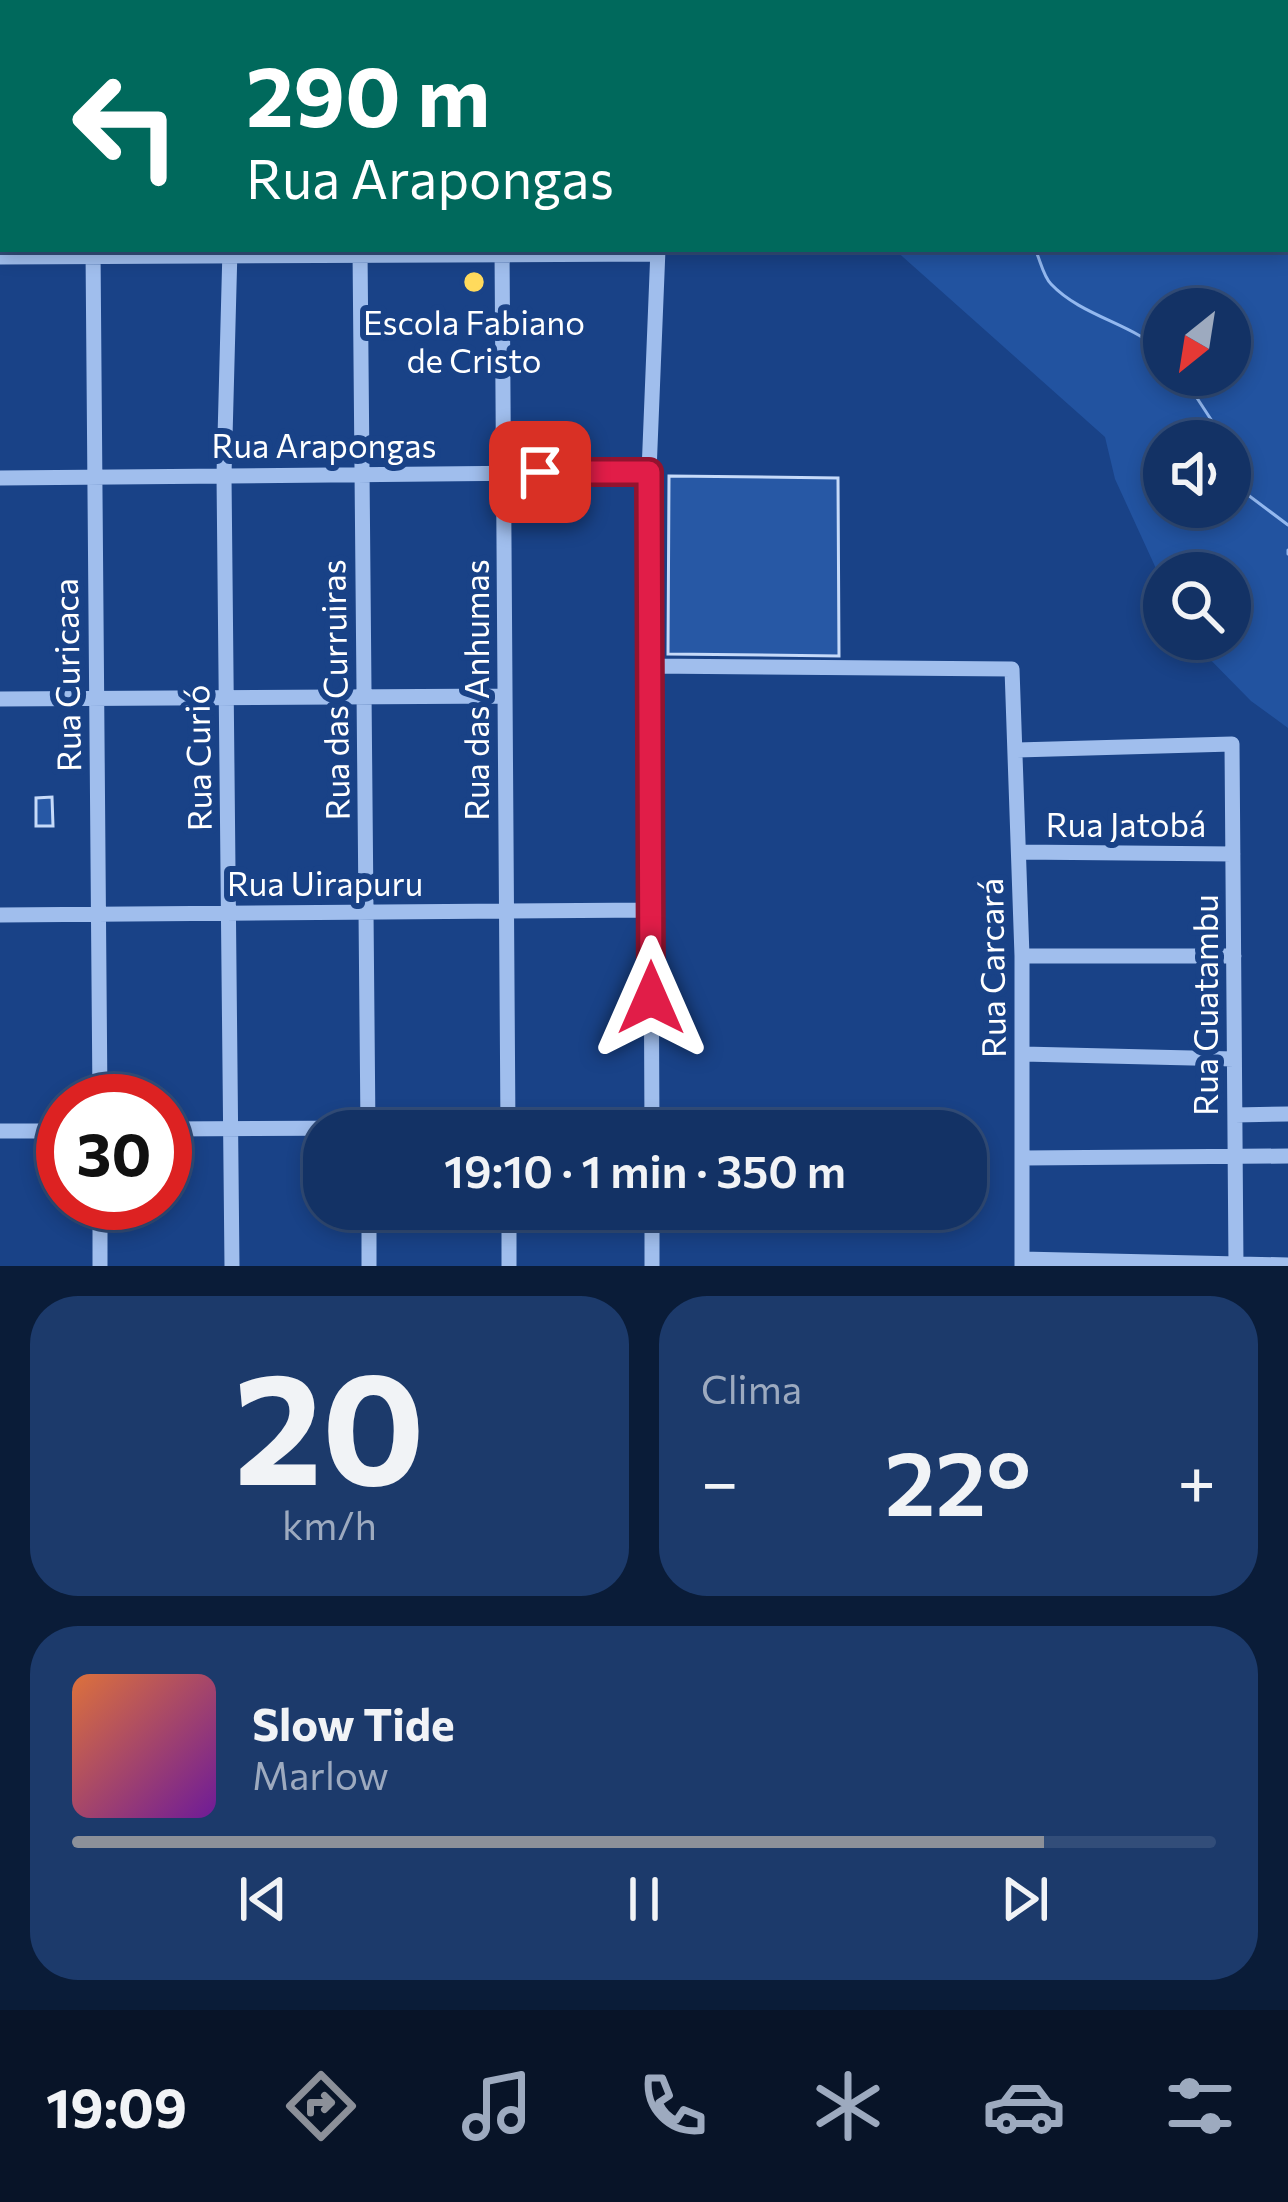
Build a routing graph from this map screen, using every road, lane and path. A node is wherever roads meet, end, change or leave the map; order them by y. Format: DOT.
graph roads {
  1 [pos="360,252"];
  2 [pos="502,252"];
  3 [pos="658,252"];
  4 [pos="94,253"];
  5 [pos="230,254"];
  6 [pos="0,257"];
  7 [pos="503,472"];
  8 [pos="649,472"];
  9 [pos="362,473"];
  10 [pos="224,475"];
  11 [pos="94,477"];
  12 [pos="0,478"];
  13 [pos="650,666"];
  14 [pos="505,696"];
  15 [pos="364,697"];
  16 [pos="226,698"];
  17 [pos="0,699"];
  18 [pos="95,700"];
  19 [pos="1017,750"];
  20 [pos="1019,853"];
  21 [pos="1233,854"];
  22 [pos="651,910"];
  23 [pos="366,911"];
  24 [pos="507,911"];
  25 [pos="228,912"];
  26 [pos="0,915"];
  27 [pos="101,916"];
  28 [pos="1022,956"];
  29 [pos="1234,956"];
  30 [pos="1023,1054"];
  31 [pos="1234,1059"];
  32 [pos="100,1074"];
  33 [pos="368,1110"];
  34 [pos="508,1110"];
  35 [pos="652,1110"];
  36 [pos="1288,1114"];
  37 [pos="1235,1115"];
  38 [pos="230,1128"];
  39 [pos="192,1129"];
  40 [pos="303,1129"];
  41 [pos="0,1131"];
  42 [pos="36,1131"];
  43 [pos="1235,1156"];
  44 [pos="1288,1156"];
  45 [pos="1024,1158"];
  46 [pos="100,1230"];
  47 [pos="369,1230"];
  48 [pos="508,1230"];
  49 [pos="652,1230"];
  50 [pos="1022,1263"];
  51 [pos="1288,1264"];
  52 [pos="100,1266"];
  53 [pos="232,1266"];
  54 [pos="369,1266"];
  55 [pos="509,1266"];
  56 [pos="652,1266"];
  57 [pos="1236,1266"];
  1 -- 2 [label="street"];
  1 -- 5 [label="street"];
  1 -- 9 [label="street, Rua das Curruiras"];
  2 -- 3 [label="street"];
  2 -- 7 [label="street, Rua das Anhumas"];
  3 -- 8 [label="street"];
  4 -- 5 [label="street"];
  4 -- 6 [label="street"];
  4 -- 11 [label="street, Rua Curicaca"];
  5 -- 10 [label="street, Rua Curió"];
  7 -- 8 [label="street, Rua Arapongas"];
  7 -- 9 [label="street, Rua Arapongas"];
  7 -- 14 [label="street, Rua das Anhumas"];
  8 -- 13 [label="street"];
  9 -- 10 [label="street, Rua Arapongas"];
  9 -- 15 [label="street, Rua das Curruiras"];
  10 -- 11 [label="street, Rua Arapongas"];
  10 -- 16 [label="street, Rua Curió"];
  11 -- 12 [label="street, Rua Arapongas"];
  11 -- 18 [label="street, Rua Curicaca"];
  13 -- 19 [label="street, Rua Carcará"];
  13 -- 22 [label="street"];
  14 -- 15 [label="street"];
  14 -- 24 [label="street, Rua das Anhumas"];
  15 -- 16 [label="street"];
  15 -- 23 [label="street, Rua das Curruiras"];
  16 -- 18 [label="street"];
  16 -- 25 [label="street, Rua Curió"];
  17 -- 18 [label="street"];
  18 -- 27 [label="street, Rua Curicaca"];
  19 -- 20 [label="street, Rua Carcará"];
  19 -- 21 [label="street, Rua Guatambu"];
  20 -- 21 [label="street, Rua Jatobá"];
  20 -- 28 [label="street, Rua Carcará"];
  21 -- 29 [label="street, Rua Guatambu"];
  22 -- 24 [label="street, Rua Uirapuru"];
  22 -- 35 [label="street"];
  23 -- 24 [label="street, Rua Uirapuru"];
  23 -- 25 [label="street, Rua Uirapuru"];
  23 -- 33 [label="street, Rua das Curruiras"];
  24 -- 34 [label="street, Rua das Anhumas"];
  25 -- 27 [label="street, Rua Uirapuru"];
  25 -- 38 [label="street, Rua Curió"];
  26 -- 27 [label="street, Rua Uirapuru"];
  27 -- 32 [label="street, Rua Curicaca"];
  28 -- 29 [label="street"];
  28 -- 30 [label="street, Rua Carcará"];
  29 -- 31 [label="street, Rua Guatambu"];
  30 -- 31 [label="street"];
  30 -- 45 [label="street, Rua Carcará"];
  31 -- 37 [label="street, Rua Guatambu"];
  36 -- 37 [label="street"];
  37 -- 43 [label="street, Rua Guatambu"];
  38 -- 39 [label="street"];
  38 -- 40 [label="street"];
  38 -- 53 [label="street, Rua Curió"];
  41 -- 42 [label="street"];
  43 -- 44 [label="street"];
  43 -- 45 [label="street"];
  43 -- 57 [label="street, Rua Guatambu"];
  45 -- 50 [label="street, Rua Carcará"];
  46 -- 52 [label="street"];
  47 -- 54 [label="street"];
  48 -- 55 [label="street"];
  49 -- 56 [label="street"];
  50 -- 57 [label="street"];
  51 -- 57 [label="street"];
}
